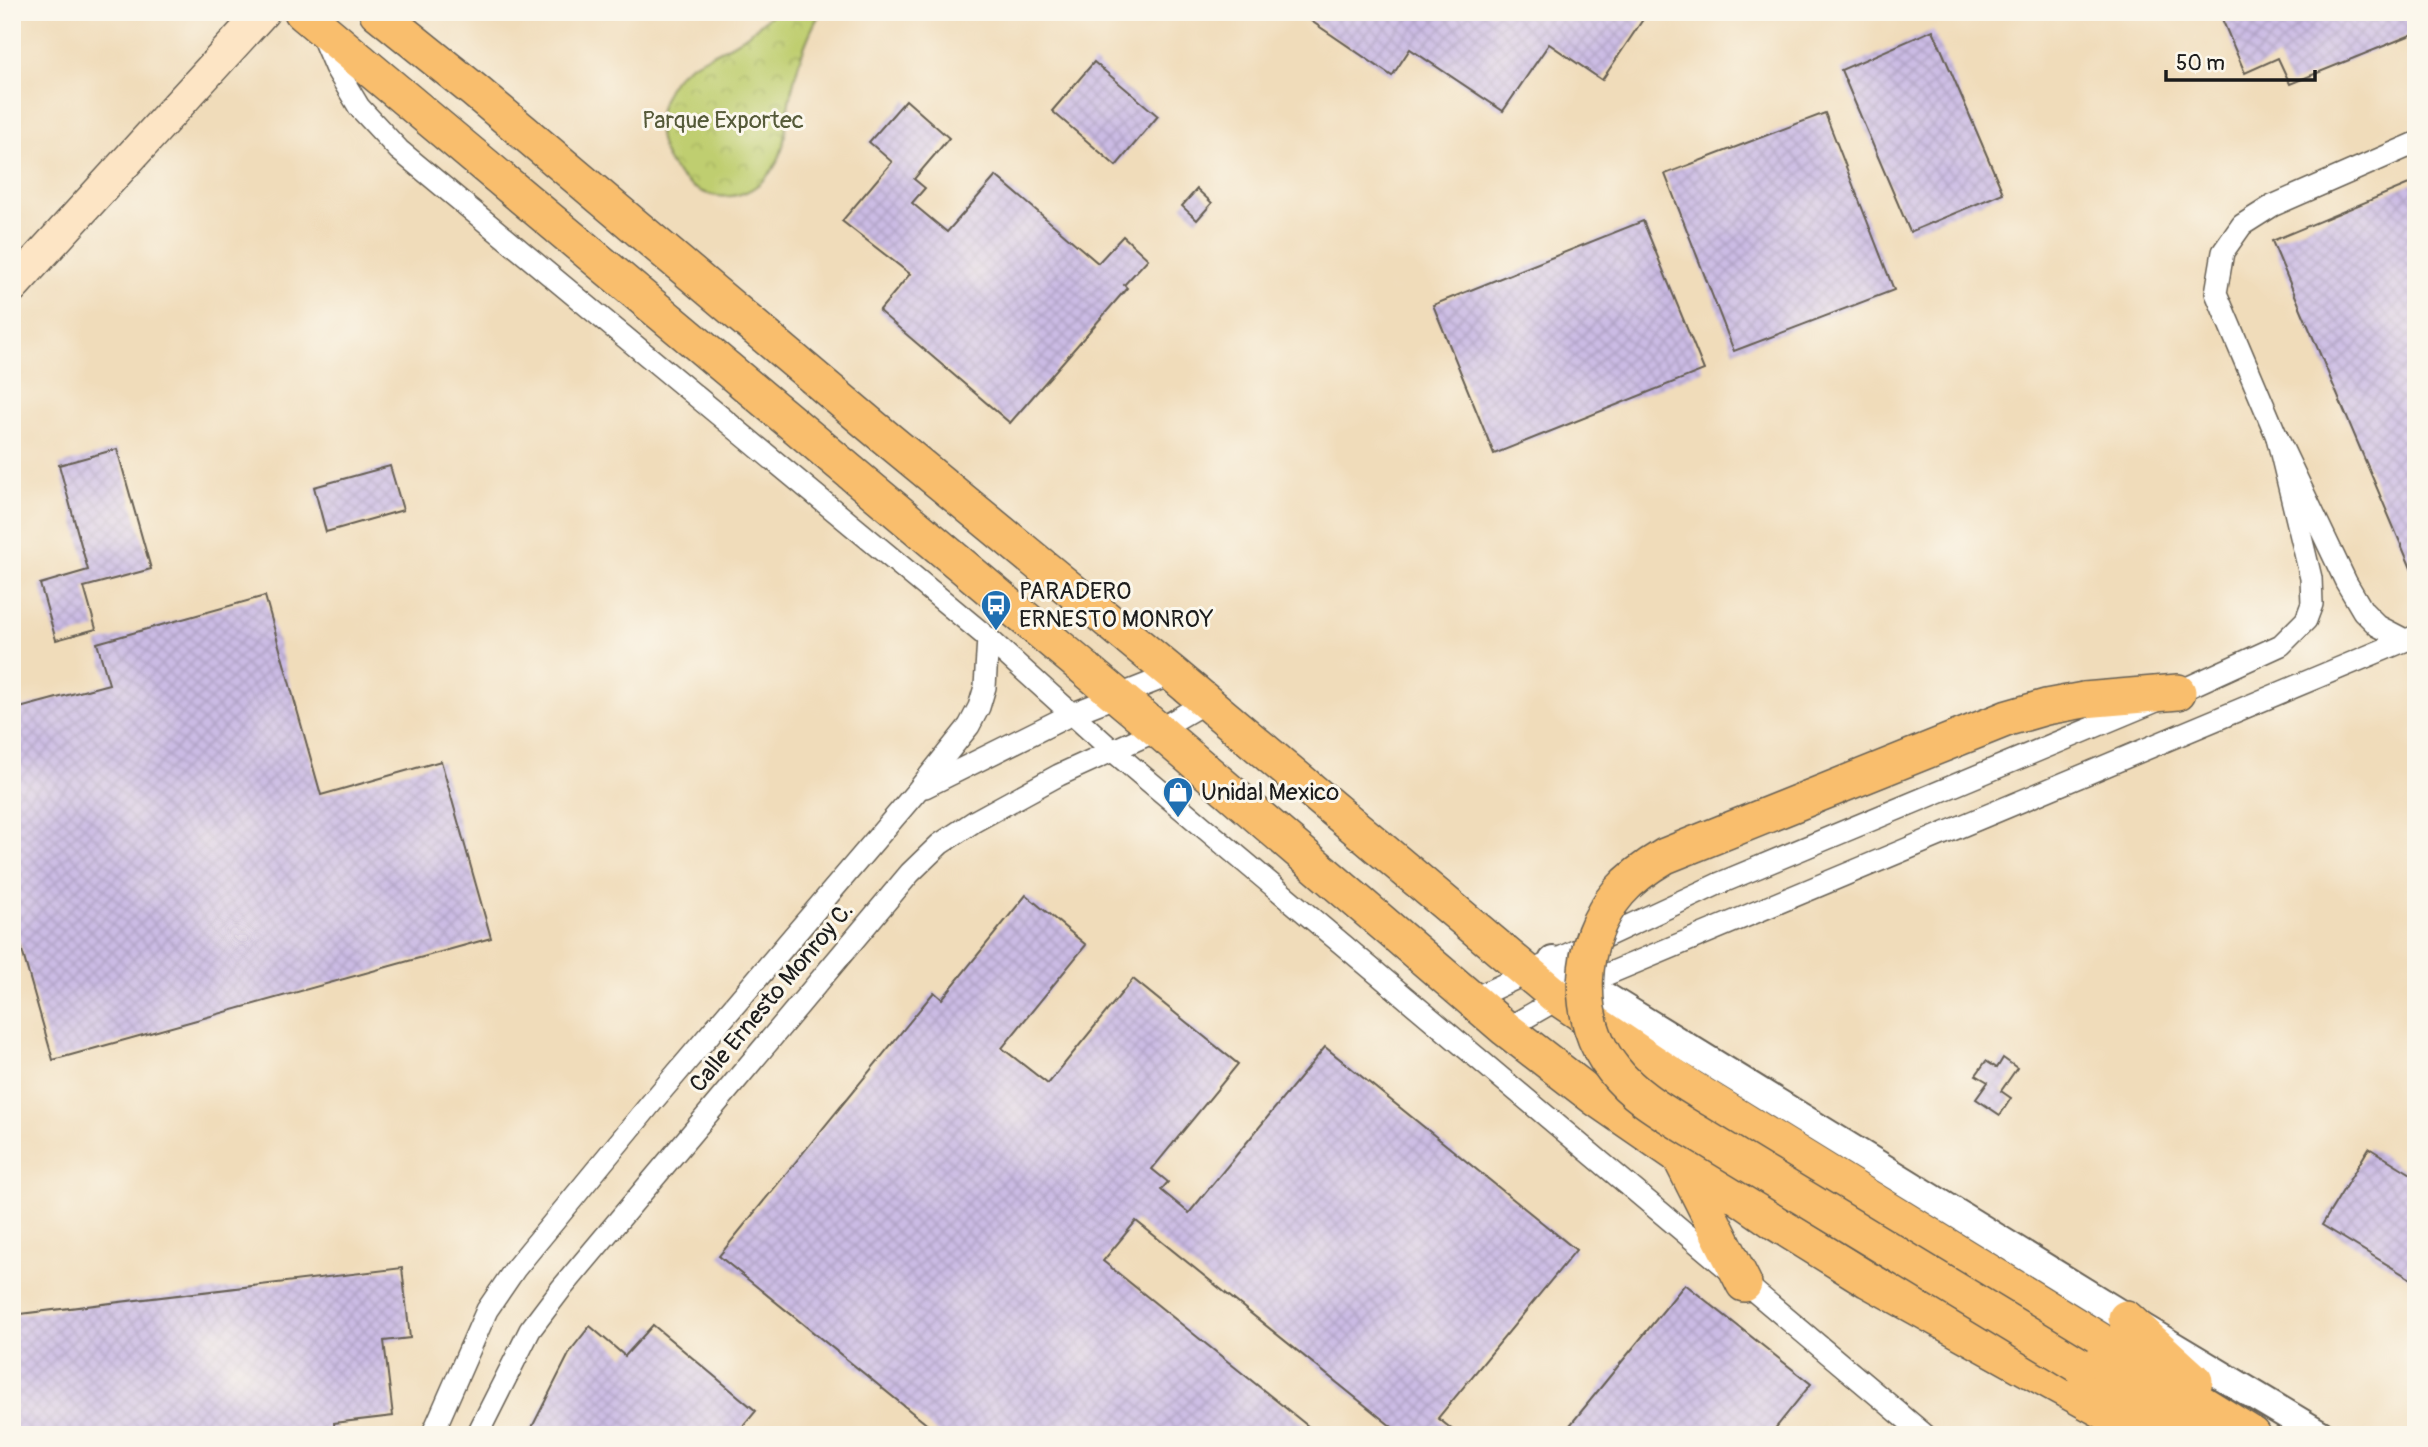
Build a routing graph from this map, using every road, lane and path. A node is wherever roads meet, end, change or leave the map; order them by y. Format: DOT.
graph roads {
  1 [pos="263,12"];
  2 [pos="377,12"];
  3 [pos="310,20"];
  4 [pos="2416,143"];
  5 [pos="12,286"];
  6 [pos="2277,437"];
  7 [pos="988,638"];
  8 [pos="2410,638"];
  9 [pos="1172,674"];
  10 [pos="2178,692"];
  11 [pos="1119,696"];
  12 [pos="1206,702"];
  13 [pos="1074,713"];
  14 [pos="1158,730"];
  15 [pos="1113,751"];
  16 [pos="917,791"];
  17 [pos="1539,967"];
  18 [pos="1571,991"];
  19 [pos="1472,999"];
  20 [pos="1506,1029"];
  21 [pos="1679,1156"];
  22 [pos="1744,1284"];
  23 [pos="2126,1318"];
  24 [pos="2099,1408"];
  25 [pos="432,1435"];
  26 [pos="477,1435"];
  27 [pos="1925,1435"];
  28 [pos="2128,1435"];
  29 [pos="2147,1435"];
  30 [pos="2189,1435"];
  31 [pos="2254,1435"];
  32 [pos="2321,1435"];
  1 -- 5 [label="main road"];
  2 -- 9 [label="main road"];
  3 -- 7 [label="street"];
  3 -- 11 [label="main road"];
  4 -- 6 [label="street"];
  6 -- 8 [label="street"];
  6 -- 10 [label="street"];
  7 -- 13 [label="street"];
  7 -- 16 [label="street, Calle Ernesto Monroy C."];
  8 -- 18 [label="street"];
  9 -- 11 [label="street, Calle Ernesto Monroy C."];
  9 -- 12 [label="main road"];
  10 -- 17 [label="street"];
  10 -- 30 [label="main road, bridge"];
  11 -- 13 [label="street, Calle Ernesto Monroy C."];
  11 -- 14 [label="main road"];
  12 -- 14 [label="street, Calle Ernesto Monroy C."];
  12 -- 17 [label="main road"];
  13 -- 15 [label="street"];
  13 -- 16 [label="street, Calle Ernesto Monroy C."];
  14 -- 15 [label="street, Calle Ernesto Monroy C."];
  14 -- 19 [label="main road"];
  15 -- 22 [label="street"];
  15 -- 26 [label="street, Calle Ernesto Monroy C."];
  16 -- 25 [label="street, Calle Ernesto Monroy C."];
  17 -- 18 [label="main road"];
  17 -- 19 [label="street"];
  18 -- 20 [label="street"];
  18 -- 23 [label="street"];
  18 -- 31 [label="main road"];
  19 -- 20 [label="main road"];
  20 -- 21 [label="main road"];
  21 -- 22 [label="main road"];
  21 -- 24 [label="main road"];
  22 -- 27 [label="street"];
  23 -- 31 [label="main road"];
  23 -- 32 [label="street"];
  24 -- 28 [label="street"];
  24 -- 29 [label="main road"];
}
